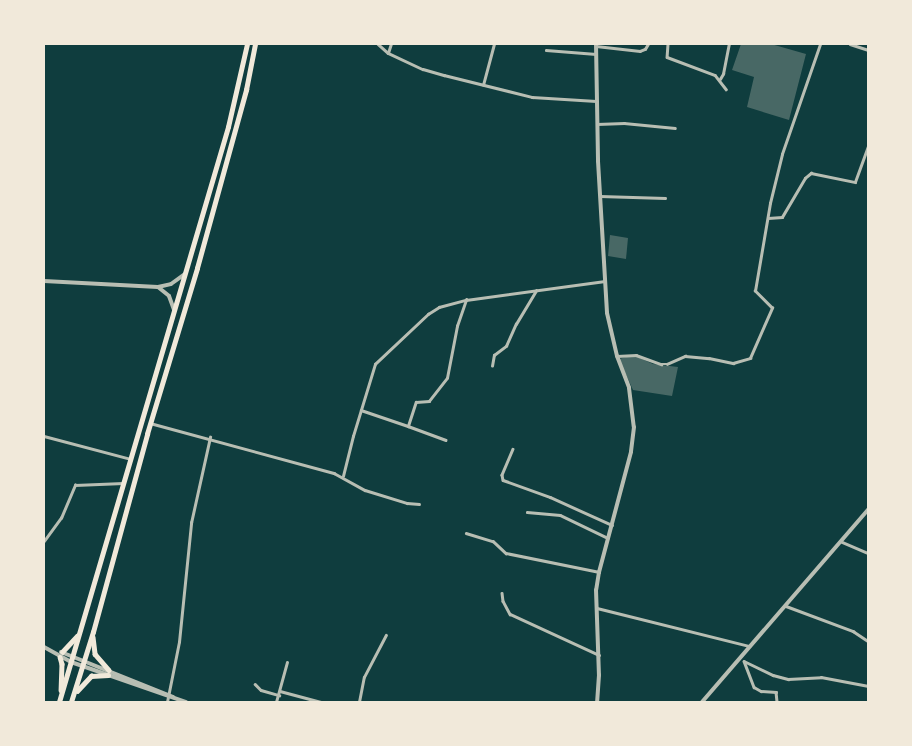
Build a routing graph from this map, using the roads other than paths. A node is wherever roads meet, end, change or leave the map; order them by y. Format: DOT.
graph roads {
  1 [pos="247,44"];
  2 [pos="255,44"];
  3 [pos="378,44"];
  4 [pos="390,44"];
  5 [pos="494,44"];
  6 [pos="648,44"];
  7 [pos="668,44"];
  8 [pos="728,44"];
  9 [pos="820,44"];
  10 [pos="850,44"];
  11 [pos="596,45"];
  12 [pos="546,50"];
  13 [pos="868,50"];
  14 [pos="388,54"];
  15 [pos="596,54"];
  16 [pos="720,79"];
  17 [pos="483,85"];
  18 [pos="726,89"];
  19 [pos="596,101"];
  20 [pos="597,124"];
  21 [pos="675,128"];
  22 [pos="868,147"];
  23 [pos="600,196"];
  24 [pos="666,198"];
  25 [pos="768,218"];
  26 [pos="185,273"];
  27 [pos="44,281"];
  28 [pos="604,281"];
  29 [pos="158,287"];
  30 [pos="536,291"];
  31 [pos="466,300"];
  32 [pos="174,310"];
  33 [pos="617,356"];
  34 [pos="492,366"];
  35 [pos="155,372"];
  36 [pos="164,374"];
  37 [pos="361,410"];
  38 [pos="150,423"];
  39 [pos="408,426"];
  40 [pos="44,436"];
  41 [pos="210,437"];
  42 [pos="446,440"];
  43 [pos="513,449"];
  44 [pos="131,459"];
  45 [pos="343,476"];
  46 [pos="124,483"];
  47 [pos="419,504"];
  48 [pos="868,510"];
  49 [pos="527,512"];
  50 [pos="612,525"];
  51 [pos="466,533"];
  52 [pos="608,538"];
  53 [pos="44,541"];
  54 [pos="842,542"];
  55 [pos="868,553"];
  56 [pos="599,572"];
  57 [pos="502,593"];
  58 [pos="786,606"];
  59 [pos="596,608"];
  60 [pos="93,632"];
  61 [pos="79,633"];
  62 [pos="386,635"];
  63 [pos="868,641"];
  64 [pos="44,647"];
  65 [pos="751,647"];
  66 [pos="59,654"];
  67 [pos="73,656"];
  68 [pos="599,656"];
  69 [pos="743,659"];
  70 [pos="84,660"];
  71 [pos="71,662"];
  72 [pos="287,662"];
  73 [pos="82,666"];
  74 [pos="108,672"];
  75 [pos="255,684"];
  76 [pos="868,686"];
  77 [pos="280,691"];
  78 [pos="61,694"];
  79 [pos="74,694"];
  80 [pos="279,695"];
  81 [pos="168,696"];
  82 [pos="59,702"];
  83 [pos="71,702"];
  84 [pos="167,702"];
  85 [pos="186,702"];
  86 [pos="276,702"];
  87 [pos="321,702"];
  88 [pos="359,702"];
  89 [pos="597,702"];
  90 [pos="702,702"];
  91 [pos="777,702"];
  1 -- 26 [label="highway"];
  2 -- 36 [label="highway"];
  3 -- 14 [label="street"];
  4 -- 14 [label="street"];
  5 -- 17 [label="street"];
  6 -- 11 [label="street"];
  7 -- 16 [label="street"];
  8 -- 16 [label="street"];
  9 -- 25 [label="street"];
  10 -- 13 [label="street"];
  11 -- 15 [label="street"];
  12 -- 15 [label="street"];
  14 -- 17 [label="street"];
  15 -- 19 [label="street"];
  16 -- 18 [label="street"];
  17 -- 19 [label="street"];
  19 -- 20 [label="street"];
  20 -- 21 [label="street"];
  20 -- 23 [label="street"];
  22 -- 25 [label="street"];
  23 -- 24 [label="street"];
  23 -- 28 [label="street"];
  25 -- 33 [label="street"];
  26 -- 29 [label="street"];
  26 -- 32 [label="highway"];
  27 -- 29 [label="street"];
  28 -- 30 [label="street"];
  28 -- 33 [label="street"];
  29 -- 32 [label="street"];
  30 -- 31 [label="street"];
  30 -- 34 [label="street"];
  31 -- 37 [label="street"];
  31 -- 39 [label="street"];
  32 -- 35 [label="highway"];
  33 -- 50 [label="street"];
  35 -- 36 [label="highway"];
  35 -- 44 [label="highway"];
  36 -- 38 [label="highway"];
  37 -- 39 [label="street"];
  37 -- 45 [label="street"];
  38 -- 41 [label="street"];
  38 -- 60 [label="highway"];
  39 -- 42 [label="street"];
  40 -- 44 [label="street"];
  41 -- 45 [label="street"];
  41 -- 81 [label="street"];
  43 -- 50 [label="street"];
  44 -- 46 [label="highway"];
  45 -- 47 [label="street"];
  46 -- 53 [label="street"];
  46 -- 61 [label="highway"];
  48 -- 54 [label="street"];
  49 -- 52 [label="street"];
  50 -- 52 [label="street"];
  51 -- 56 [label="street"];
  52 -- 56 [label="street"];
  54 -- 55 [label="street"];
  54 -- 58 [label="street"];
  56 -- 59 [label="street"];
  57 -- 68 [label="street"];
  58 -- 63 [label="street"];
  58 -- 65 [label="street"];
  59 -- 65 [label="street"];
  59 -- 68 [label="street"];
  60 -- 70 [label="highway"];
  60 -- 74 [label="highway"];
  61 -- 66 [label="highway"];
  61 -- 67 [label="highway"];
  62 -- 88 [label="street"];
  64 -- 66 [label="street"];
  65 -- 69 [label="street"];
  66 -- 67 [label="street"];
  66 -- 71 [label="street"];
  66 -- 78 [label="highway"];
  67 -- 70 [label="street"];
  67 -- 71 [label="highway"];
  68 -- 89 [label="street"];
  69 -- 76 [label="street"];
  69 -- 90 [label="street"];
  69 -- 91 [label="street"];
  70 -- 73 [label="highway"];
  70 -- 74 [label="street"];
  71 -- 73 [label="street"];
  71 -- 78 [label="highway"];
  72 -- 77 [label="street"];
  73 -- 74 [label="street"];
  73 -- 79 [label="highway"];
  74 -- 79 [label="highway"];
  74 -- 81 [label="street"];
  75 -- 80 [label="street"];
  77 -- 80 [label="street"];
  77 -- 87 [label="street"];
  78 -- 82 [label="highway"];
  79 -- 83 [label="highway"];
  80 -- 86 [label="street"];
  81 -- 84 [label="street"];
  81 -- 85 [label="street"];
}
